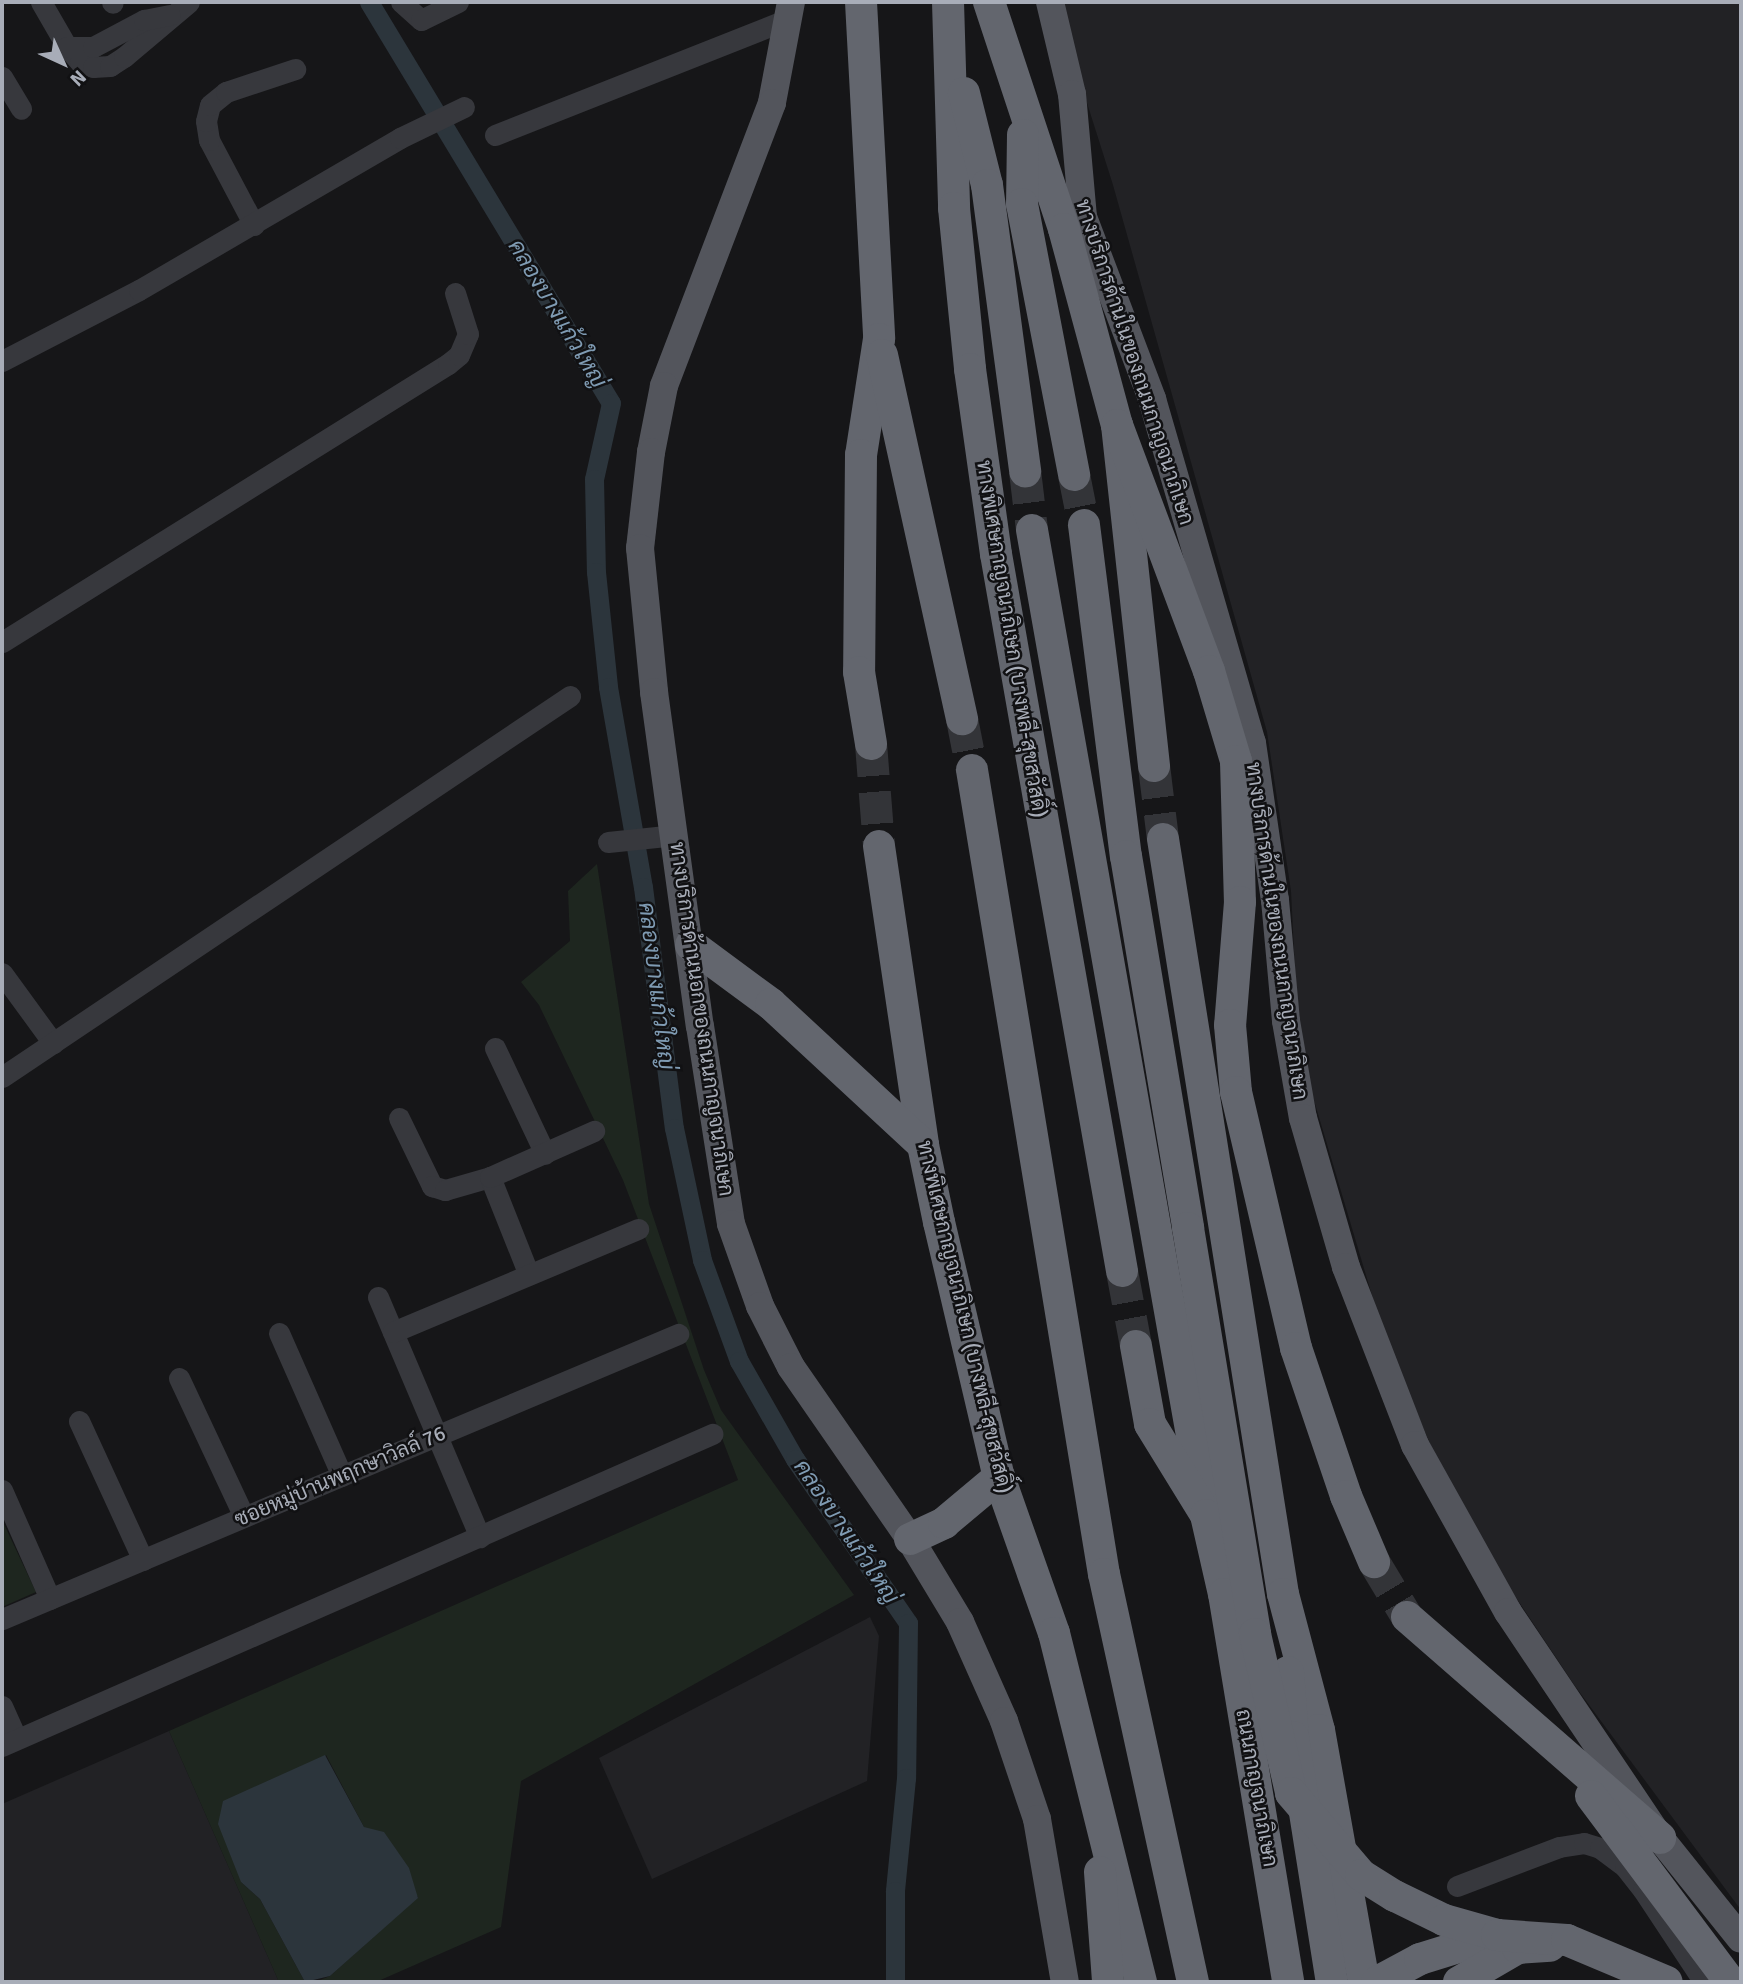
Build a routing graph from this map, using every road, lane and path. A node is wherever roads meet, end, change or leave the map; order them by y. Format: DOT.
graph roads {
  1 [pos="41,2"];
  2 [pos="189,2"];
  3 [pos="401,2"];
  4 [pos="458,2"];
  5 [pos="861,2"];
  6 [pos="948,2"];
  7 [pos="989,2"];
  8 [pos="1050,2"];
  9 [pos="791,10"];
  10 [pos="951,38"];
  11 [pos="295,69"];
  12 [pos="2,77"];
  13 [pos="21,109"];
  14 [pos="459,109"];
  15 [pos="1023,113"];
  16 [pos="495,135"];
  17 [pos="254,225"];
  18 [pos="455,293"];
  19 [pos="878,339"];
  20 [pos="2,360"];
  21 [pos="1117,425"];
  22 [pos="1025,471"];
  23 [pos="1074,475"];
  24 [pos="1084,525"];
  25 [pos="1032,530"];
  26 [pos="2,642"];
  27 [pos="570,696"];
  28 [pos="962,719"];
  29 [pos="871,744"];
  30 [pos="1154,766"];
  31 [pos="972,769"];
  32 [pos="676,835"];
  33 [pos="1163,839"];
  34 [pos="608,842"];
  35 [pos="879,846"];
  36 [pos="691,945"];
  37 [pos="2,973"];
  38 [pos="53,1043"];
  39 [pos="495,1048"];
  40 [pos="2,1077"];
  41 [pos="398,1118"];
  42 [pos="594,1131"];
  43 [pos="923,1145"];
  44 [pos="545,1154"];
  45 [pos="490,1178"];
  46 [pos="638,1229"];
  47 [pos="1122,1271"];
  48 [pos="529,1275"];
  49 [pos="378,1297"];
  50 [pos="393,1332"];
  51 [pos="279,1333"];
  52 [pos="678,1334"];
  53 [pos="1136,1346"];
  54 [pos="179,1378"];
  55 [pos="79,1422"];
  56 [pos="712,1434"];
  57 [pos="437,1435"];
  58 [pos="342,1476"];
  59 [pos="999,1476"];
  60 [pos="3,1494"];
  61 [pos="1206,1515"];
  62 [pos="244,1517"];
  63 [pos="480,1537"];
  64 [pos="910,1539"];
  65 [pos="143,1560"];
  66 [pos="1374,1562"];
  67 [pos="50,1599"];
  68 [pos="1407,1617"];
  69 [pos="2,1619"];
  70 [pos="2,1706"];
  71 [pos="9,1743"];
  72 [pos="1550,1743"];
  73 [pos="1091,1785"];
  74 [pos="1660,1838"];
  75 [pos="1332,1884"];
  76 [pos="1457,1886"];
  77 [pos="1497,1935"];
  78 [pos="1741,1939"];
  79 [pos="1065,1982"];
  80 [pos="1108,1982"];
  81 [pos="1141,1982"];
  82 [pos="1193,1982"];
  83 [pos="1288,1982"];
  84 [pos="1332,1982"];
  85 [pos="1364,1982"];
  86 [pos="1377,1982"];
  87 [pos="1459,1982"];
  88 [pos="1654,1982"];
  89 [pos="1667,1982"];
  90 [pos="1704,1982"];
  91 [pos="1730,1982"];
  1 -- 2 [label="street"];
  3 -- 4 [label="street"];
  5 -- 19 [label="highway"];
  6 -- 10 [label="highway, ทางพิเศษกาญจนาภิเษก (บางพลี-สุขสวัสดิ์)"];
  7 -- 15 [label="highway"];
  8 -- 74 [label="main road, ทางบริการด้านในของถนนกาญจนาภิเษก"];
  9 -- 16 [label="street"];
  9 -- 32 [label="main road, ทางบริการด้านนอกของถนนกาญจนาภิเษก"];
  10 -- 22 [label="highway"];
  10 -- 47 [label="highway, ทางพิเศษกาญจนาภิเษก (บางพลี-สุขสวัสดิ์)"];
  11 -- 17 [label="street"];
  12 -- 13 [label="street"];
  14 -- 17 [label="street"];
  15 -- 21 [label="highway"];
  15 -- 23 [label="highway"];
  17 -- 20 [label="street"];
  18 -- 26 [label="street"];
  19 -- 28 [label="highway"];
  19 -- 29 [label="highway"];
  21 -- 30 [label="highway"];
  21 -- 66 [label="highway"];
  24 -- 77 [label="highway, bridge"];
  25 -- 61 [label="highway"];
  27 -- 38 [label="street"];
  31 -- 82 [label="highway"];
  32 -- 34 [label="street"];
  32 -- 36 [label="main road, ทางบริการด้านนอกของถนนกาญจนาภิเษก"];
  33 -- 75 [label="highway"];
  35 -- 43 [label="highway, ทางพิเศษกาญจนาภิเษก (บางพลี-สุขสวัสดิ์)"];
  36 -- 43 [label="highway"];
  36 -- 64 [label="main road, ทางบริการด้านนอกของถนนกาญจนาภิเษก"];
  37 -- 38 [label="street"];
  38 -- 40 [label="street"];
  39 -- 44 [label="street"];
  41 -- 45 [label="street"];
  42 -- 44 [label="street"];
  43 -- 59 [label="highway, ทางพิเศษกาญจนาภิเษก (บางพลี-สุขสวัสดิ์)"];
  44 -- 45 [label="street"];
  45 -- 48 [label="street"];
  46 -- 48 [label="street"];
  48 -- 50 [label="street"];
  49 -- 50 [label="street"];
  50 -- 57 [label="street"];
  51 -- 58 [label="street"];
  52 -- 57 [label="street, ซอยหมู่บ้านพฤกษาวิลล์ 76"];
  53 -- 61 [label="highway"];
  54 -- 62 [label="street"];
  55 -- 65 [label="street"];
  56 -- 63 [label="street"];
  57 -- 58 [label="street, ซอยหมู่บ้านพฤกษาวิลล์ 76"];
  57 -- 63 [label="street"];
  58 -- 62 [label="street, ซอยหมู่บ้านพฤกษาวิลล์ 76"];
  59 -- 64 [label="highway"];
  59 -- 73 [label="highway, ทางพิเศษกาญจนาภิเษก (บางพลี-สุขสวัสดิ์)"];
  60 -- 67 [label="street"];
  61 -- 83 [label="highway, ถนนกาญจนาภิเษก"];
  62 -- 65 [label="street, ซอยหมู่บ้านพฤกษาวิลล์ 76"];
  63 -- 71 [label="street"];
  64 -- 79 [label="main road, ทางบริการด้านนอกของถนนกาญจนาภิเษก"];
  65 -- 67 [label="street, ซอยหมู่บ้านพฤกษาวิลล์ 76"];
  67 -- 69 [label="street, ซอยหมู่บ้านพฤกษาวิลล์ 76"];
  68 -- 72 [label="highway"];
  70 -- 71 [label="street"];
  72 -- 74 [label="highway"];
  72 -- 91 [label="highway"];
  73 -- 80 [label="highway"];
  73 -- 81 [label="highway, ทางพิเศษกาญจนาภิเษก (บางพลี-สุขสวัสดิ์)"];
  74 -- 78 [label="main road, ทางบริการด้านในของถนนกาญจนาภิเษก"];
  75 -- 84 [label="highway"];
  75 -- 85 [label="highway"];
  76 -- 90 [label="street"];
  77 -- 86 [label="highway"];
  77 -- 89 [label="highway, bridge"];
  87 -- 88 [label="highway"];
}
